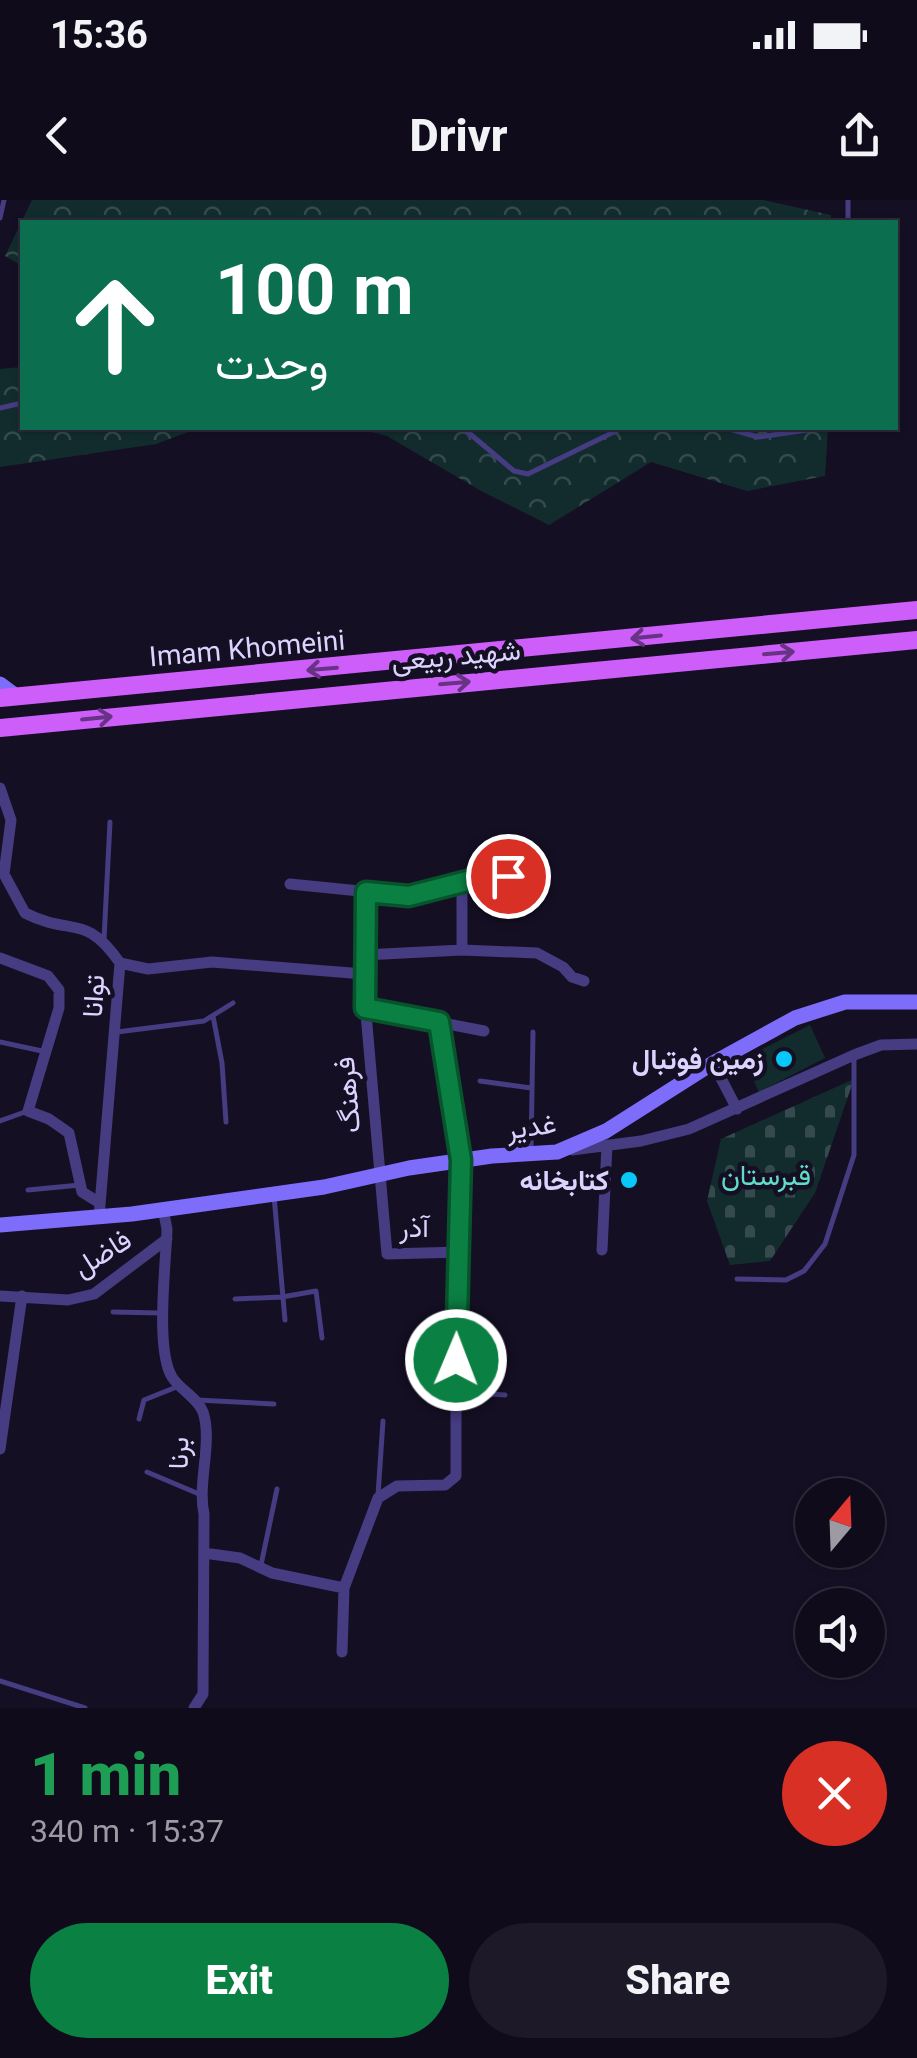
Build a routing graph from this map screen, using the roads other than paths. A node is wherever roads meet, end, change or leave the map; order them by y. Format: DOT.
graph roads {
  1 [pos="4,200"];
  2 [pos="0,218"];
  3 [pos="465,430"];
  4 [pos="618,430"];
  5 [pos="733,430"];
  6 [pos="808,430"];
  7 [pos="917,610"];
  8 [pos="917,640"];
  9 [pos="397,662"];
  10 [pos="361,665"];
  11 [pos="0,684"];
  12 [pos="398,689"];
  13 [pos="362,691"];
  14 [pos="8,697"];
  15 [pos="0,728"];
  16 [pos="0,788"];
  17 [pos="110,822"];
  18 [pos="546,873"];
  19 [pos="2,874"];
  20 [pos="462,882"];
  21 [pos="290,884"];
  22 [pos="366,892"];
  23 [pos="104,939"];
  24 [pos="462,950"];
  25 [pos="364,956"];
  26 [pos="0,958"];
  27 [pos="120,963"];
  28 [pos="364,974"];
  29 [pos="584,981"];
  30 [pos="917,1002"];
  31 [pos="233,1003"];
  32 [pos="365,1008"];
  33 [pos="213,1016"];
  34 [pos="439,1022"];
  35 [pos="484,1031"];
  36 [pos="116,1032"];
  37 [pos="533,1032"];
  38 [pos="0,1042"];
  39 [pos="917,1044"];
  40 [pos="46,1052"];
  41 [pos="854,1055"];
  42 [pos="713,1064"];
  43 [pos="480,1081"];
  44 [pos="532,1088"];
  45 [pos="738,1110"];
  46 [pos="28,1111"];
  47 [pos="0,1121"];
  48 [pos="226,1122"];
  49 [pos="607,1145"];
  50 [pos="558,1152"];
  51 [pos="531,1154"];
  52 [pos="461,1160"];
  53 [pos="380,1175"];
  54 [pos="80,1185"];
  55 [pos="28,1190"];
  56 [pos="274,1194"];
  57 [pos="163,1209"];
  58 [pos="100,1210"];
  59 [pos="0,1225"];
  60 [pos="167,1239"];
  61 [pos="602,1250"];
  62 [pos="461,1252"];
  63 [pos="736,1279"];
  64 [pos="0,1296"];
  65 [pos="22,1296"];
  66 [pos="282,1297"];
  67 [pos="236,1299"];
  68 [pos="113,1312"];
  69 [pos="164,1313"];
  70 [pos="285,1320"];
  71 [pos="456,1328"];
  72 [pos="426,1331"];
  73 [pos="322,1338"];
  74 [pos="180,1385"];
  75 [pos="456,1392"];
  76 [pos="505,1394"];
  77 [pos="194,1400"];
  78 [pos="274,1404"];
  79 [pos="139,1419"];
  80 [pos="383,1421"];
  81 [pos="0,1449"];
  82 [pos="147,1472"];
  83 [pos="277,1489"];
  84 [pos="200,1494"];
  85 [pos="378,1498"];
  86 [pos="204,1553"];
  87 [pos="260,1568"];
  88 [pos="344,1588"];
  89 [pos="342,1652"];
  90 [pos="0,1681"];
  91 [pos="85,1708"];
  92 [pos="194,1708"];
  1 -- 2 [label="lane"];
  3 -- 4 [label="lane"];
  5 -- 6 [label="lane"];
  7 -- 9 [label="main road, Imam Khomeini, one-way"];
  12 -- 8 [label="main road, شهید ربیعی, one-way"];
  9 -- 10 [label="main road, Imam Khomeini"];
  9 -- 12 [label="main road"];
  10 -- 13 [label="main road"];
  10 -- 14 [label="main road, Imam Khomeini, one-way"];
  11 -- 14 [label="street"];
  12 -- 13 [label="main road, شهید ربیعی"];
  15 -- 13 [label="main road, شهید ربیعی, one-way"];
  16 -- 19 [label="street, توانا"];
  17 -- 23 [label="lane"];
  18 -- 20 [label="street"];
  19 -- 23 [label="street, توانا"];
  20 -- 22 [label="street"];
  20 -- 24 [label="street"];
  21 -- 22 [label="street"];
  22 -- 25 [label="street, فرهنگ"];
  23 -- 27 [label="street, توانا"];
  24 -- 25 [label="street"];
  24 -- 29 [label="street"];
  25 -- 28 [label="street, فرهنگ"];
  26 -- 40 [label="street"];
  27 -- 28 [label="street"];
  27 -- 36 [label="street, توانا"];
  28 -- 32 [label="street, فرهنگ"];
  30 -- 42 [label="street, غدیر"];
  31 -- 33 [label="lane"];
  32 -- 34 [label="street"];
  32 -- 53 [label="street, فرهنگ"];
  33 -- 36 [label="lane"];
  33 -- 48 [label="lane"];
  34 -- 35 [label="street"];
  34 -- 52 [label="street"];
  36 -- 58 [label="street, توانا"];
  37 -- 44 [label="lane"];
  38 -- 40 [label="lane"];
  39 -- 41 [label="street"];
  40 -- 46 [label="street"];
  41 -- 45 [label="street"];
  41 -- 63 [label="lane"];
  42 -- 45 [label="street"];
  42 -- 50 [label="street, غدیر"];
  43 -- 44 [label="lane"];
  44 -- 51 [label="lane"];
  45 -- 49 [label="street"];
  46 -- 47 [label="lane"];
  46 -- 54 [label="street"];
  49 -- 50 [label="street"];
  49 -- 61 [label="street"];
  50 -- 51 [label="street, غدیر"];
  51 -- 52 [label="street, غدیر"];
  52 -- 53 [label="street, غدیر"];
  52 -- 62 [label="street"];
  53 -- 56 [label="street, غدیر"];
  53 -- 62 [label="street, آذر"];
  54 -- 55 [label="lane"];
  54 -- 58 [label="street"];
  56 -- 57 [label="street, غدیر"];
  56 -- 66 [label="lane"];
  57 -- 58 [label="street, غدیر"];
  57 -- 60 [label="street, برنا"];
  58 -- 59 [label="street, غدیر"];
  60 -- 65 [label="street, فاضل"];
  60 -- 69 [label="street, برنا"];
  62 -- 71 [label="street"];
  64 -- 65 [label="street, فاضل"];
  65 -- 81 [label="street"];
  66 -- 67 [label="lane"];
  66 -- 70 [label="lane"];
  66 -- 73 [label="lane"];
  68 -- 69 [label="lane"];
  69 -- 74 [label="street, برنا"];
  71 -- 72 [label="street"];
  71 -- 75 [label="street"];
  74 -- 77 [label="street, برنا"];
  74 -- 79 [label="lane"];
  75 -- 76 [label="lane"];
  75 -- 85 [label="street"];
  77 -- 78 [label="lane"];
  77 -- 84 [label="street, برنا"];
  80 -- 85 [label="lane"];
  82 -- 84 [label="lane"];
  83 -- 87 [label="lane"];
  84 -- 86 [label="street, برنا"];
  85 -- 88 [label="street"];
  86 -- 87 [label="street"];
  86 -- 92 [label="street, برنا"];
  87 -- 88 [label="street"];
  88 -- 89 [label="street"];
  90 -- 91 [label="lane"];
}
